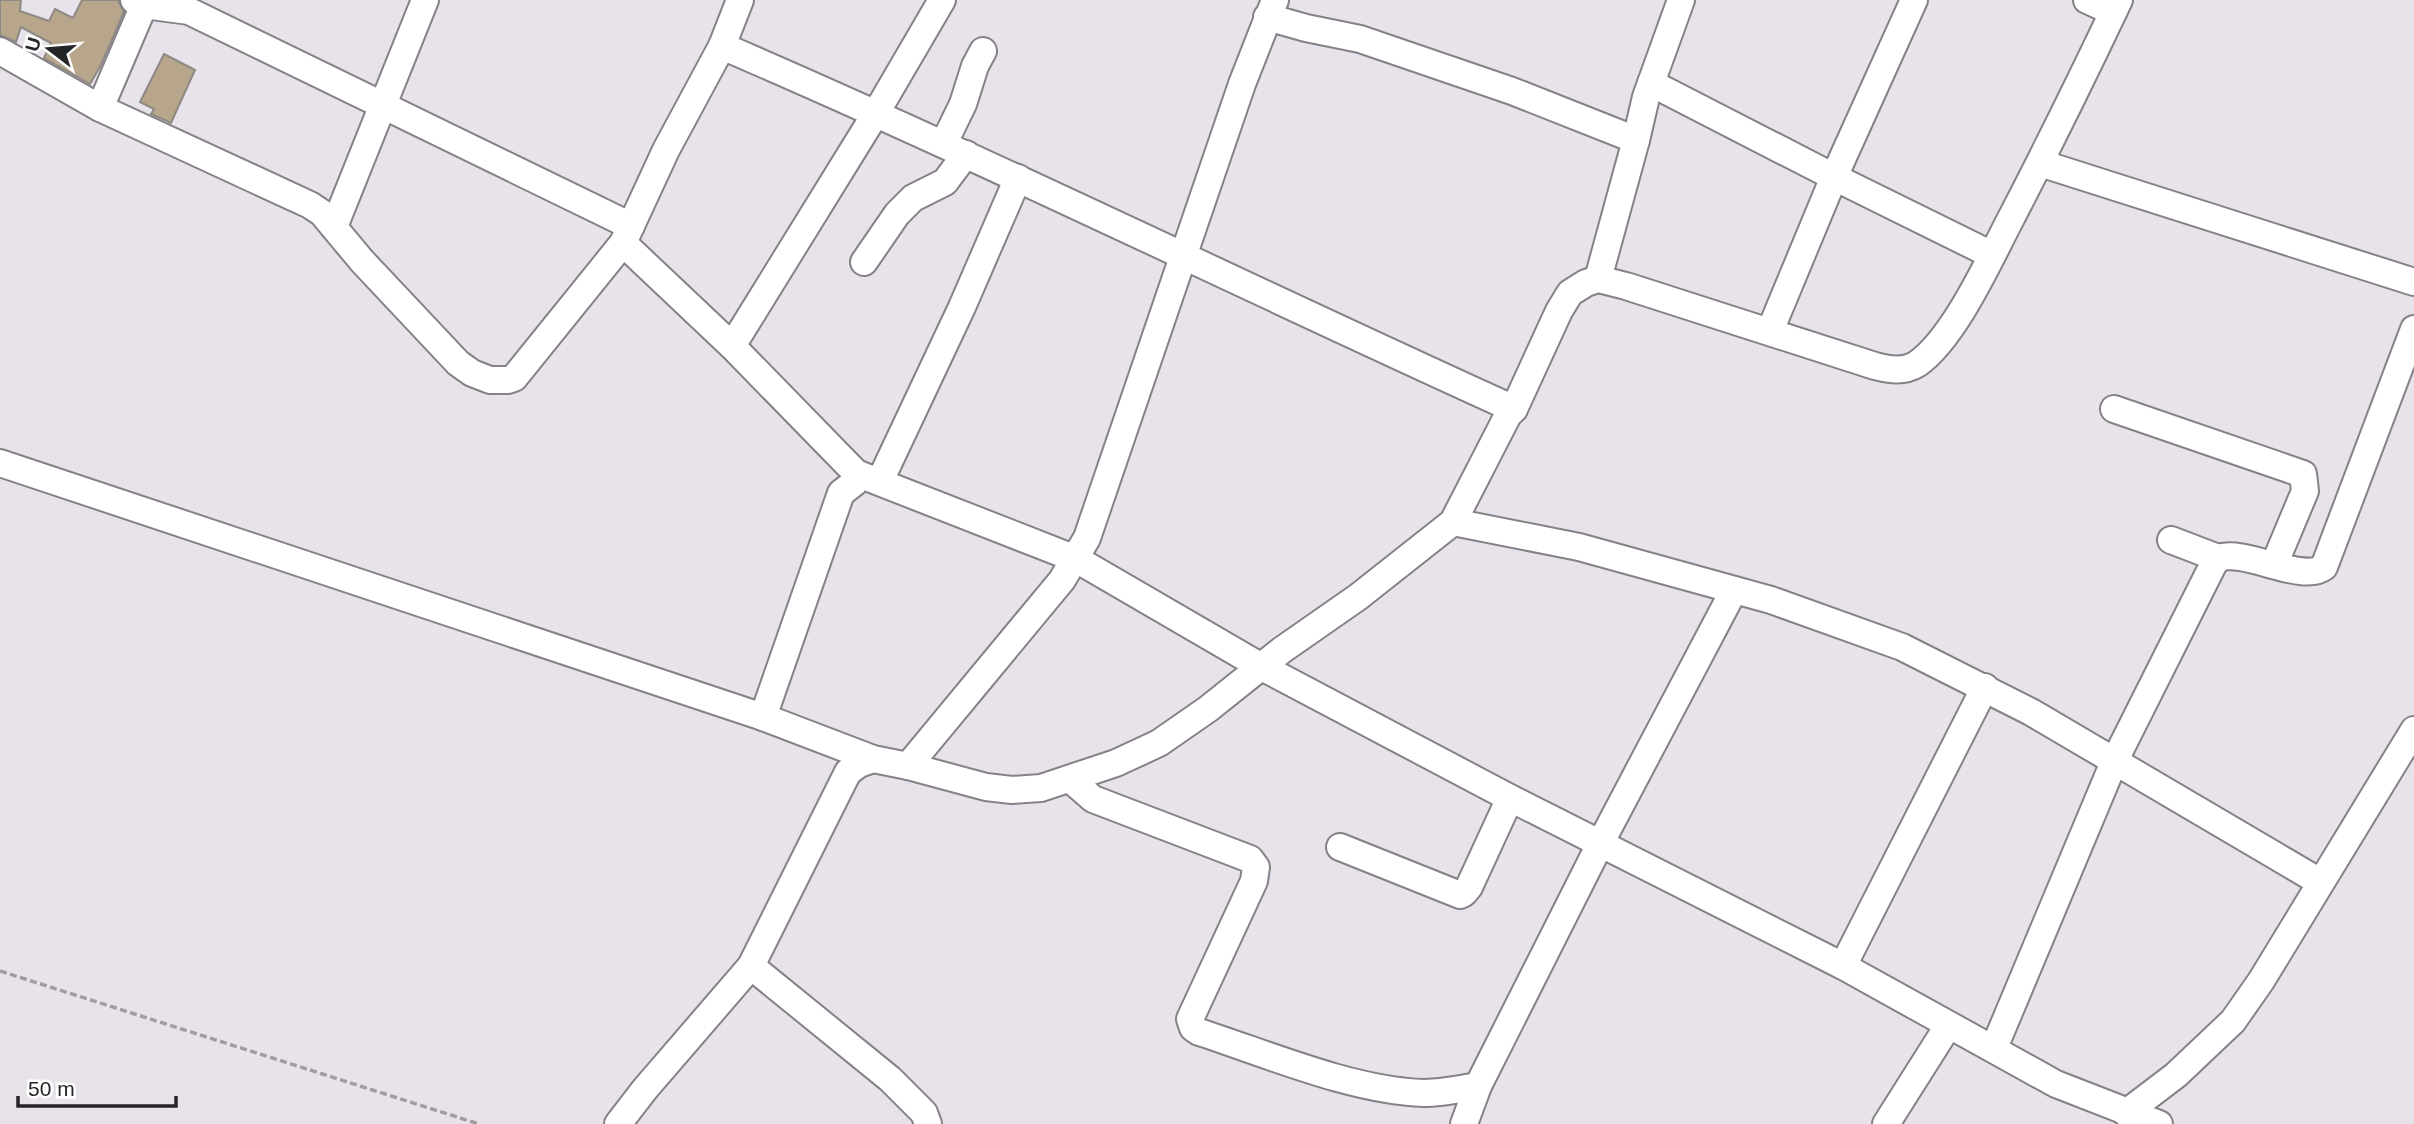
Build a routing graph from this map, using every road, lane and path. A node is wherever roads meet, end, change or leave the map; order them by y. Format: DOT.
graph roads {
  1 [pos="425,0"];
  2 [pos="740,0"];
  3 [pos="942,0"];
  4 [pos="1681,0"];
  5 [pos="1914,0"];
  6 [pos="2087,0"];
  7 [pos="139,3"];
  8 [pos="1272,5"];
  9 [pos="2116,6"];
  10 [pos="722,47"];
  11 [pos="0,51"];
  12 [pos="983,51"];
  13 [pos="1651,83"];
  14 [pos="382,105"];
  15 [pos="100,108"];
  16 [pos="876,113"];
  17 [pos="1636,140"];
  18 [pos="955,149"];
  19 [pos="2040,163"];
  20 [pos="1834,177"];
  21 [pos="1018,178"];
  22 [pos="334,227"];
  23 [pos="627,234"];
  24 [pos="1183,255"];
  25 [pos="1992,255"];
  26 [pos="864,262"];
  27 [pos="1598,279"];
  28 [pos="2414,282"];
  29 [pos="2414,329"];
  30 [pos="1770,331"];
  31 [pos="732,346"];
  32 [pos="1514,409"];
  33 [pos="2114,409"];
  34 [pos="0,463"];
  35 [pos="868,477"];
  36 [pos="1453,522"];
  37 [pos="2171,540"];
  38 [pos="2218,558"];
  39 [pos="1076,559"];
  40 [pos="2274,565"];
  41 [pos="1734,590"];
  42 [pos="1260,666"];
  43 [pos="1984,687"];
  44 [pos="763,717"];
  45 [pos="2414,730"];
  46 [pos="840,745"];
  47 [pos="873,759"];
  48 [pos="2114,762"];
  49 [pos="908,766"];
  50 [pos="848,772"];
  51 [pos="1070,779"];
  52 [pos="1510,798"];
  53 [pos="1600,844"];
  54 [pos="1340,848"];
  55 [pos="2320,882"];
  56 [pos="751,966"];
  57 [pos="1843,966"];
  58 [pos="0,971"];
  59 [pos="1948,1026"];
  60 [pos="1994,1048"];
  61 [pos="1478,1086"];
  62 [pos="2126,1113"];
  63 [pos="479,1124"];
  64 [pos="618,1124"];
  65 [pos="928,1124"];
  66 [pos="1464,1124"];
  67 [pos="1886,1124"];
  68 [pos="2160,1124"];
  1 -- 14 [label="street"];
  2 -- 10 [label="street"];
  3 -- 16 [label="street"];
  4 -- 13 [label="street"];
  5 -- 20 [label="street"];
  6 -- 9 [label="street"];
  7 -- 14 [label="street"];
  7 -- 15 [label="street"];
  8 -- 17 [label="street"];
  8 -- 24 [label="street"];
  9 -- 19 [label="street"];
  10 -- 16 [label="street"];
  10 -- 23 [label="street"];
  11 -- 15 [label="street"];
  12 -- 18 [label="street"];
  13 -- 17 [label="street"];
  13 -- 20 [label="street"];
  14 -- 22 [label="street"];
  14 -- 23 [label="street"];
  15 -- 22 [label="street"];
  16 -- 18 [label="street"];
  16 -- 31 [label="street"];
  17 -- 27 [label="street"];
  18 -- 21 [label="street"];
  18 -- 26 [label="street"];
  19 -- 25 [label="street"];
  19 -- 28 [label="street"];
  20 -- 25 [label="street"];
  20 -- 30 [label="street"];
  21 -- 24 [label="street"];
  21 -- 35 [label="street"];
  22 -- 23 [label="street"];
  23 -- 31 [label="street"];
  24 -- 32 [label="street"];
  24 -- 39 [label="street"];
  25 -- 30 [label="street"];
  27 -- 30 [label="street"];
  27 -- 32 [label="street"];
  29 -- 40 [label="street"];
  31 -- 35 [label="street"];
  32 -- 36 [label="street"];
  33 -- 40 [label="street"];
  34 -- 44 [label="street"];
  35 -- 39 [label="street"];
  35 -- 44 [label="street"];
  36 -- 41 [label="street"];
  36 -- 42 [label="street"];
  37 -- 38 [label="street"];
  38 -- 40 [label="street"];
  38 -- 48 [label="street"];
  39 -- 42 [label="street"];
  39 -- 49 [label="street"];
  41 -- 43 [label="street"];
  41 -- 53 [label="street"];
  42 -- 51 [label="street"];
  42 -- 52 [label="street"];
  43 -- 48 [label="street"];
  43 -- 57 [label="street"];
  44 -- 46 [label="street"];
  45 -- 55 [label="street"];
  46 -- 47 [label="street"];
  46 -- 50 [label="street"];
  47 -- 49 [label="street"];
  47 -- 50 [label="street"];
  48 -- 55 [label="street"];
  48 -- 60 [label="street"];
  49 -- 51 [label="street"];
  50 -- 56 [label="street"];
  51 -- 61 [label="street"];
  52 -- 53 [label="street"];
  52 -- 54 [label="street"];
  53 -- 57 [label="street"];
  53 -- 61 [label="street"];
  55 -- 62 [label="street"];
  56 -- 64 [label="street"];
  56 -- 65 [label="street"];
  57 -- 59 [label="street"];
  58 -- 63 [label="path"];
  59 -- 60 [label="street"];
  59 -- 67 [label="street"];
  60 -- 62 [label="street"];
  61 -- 66 [label="street"];
  62 -- 68 [label="street"];
}
